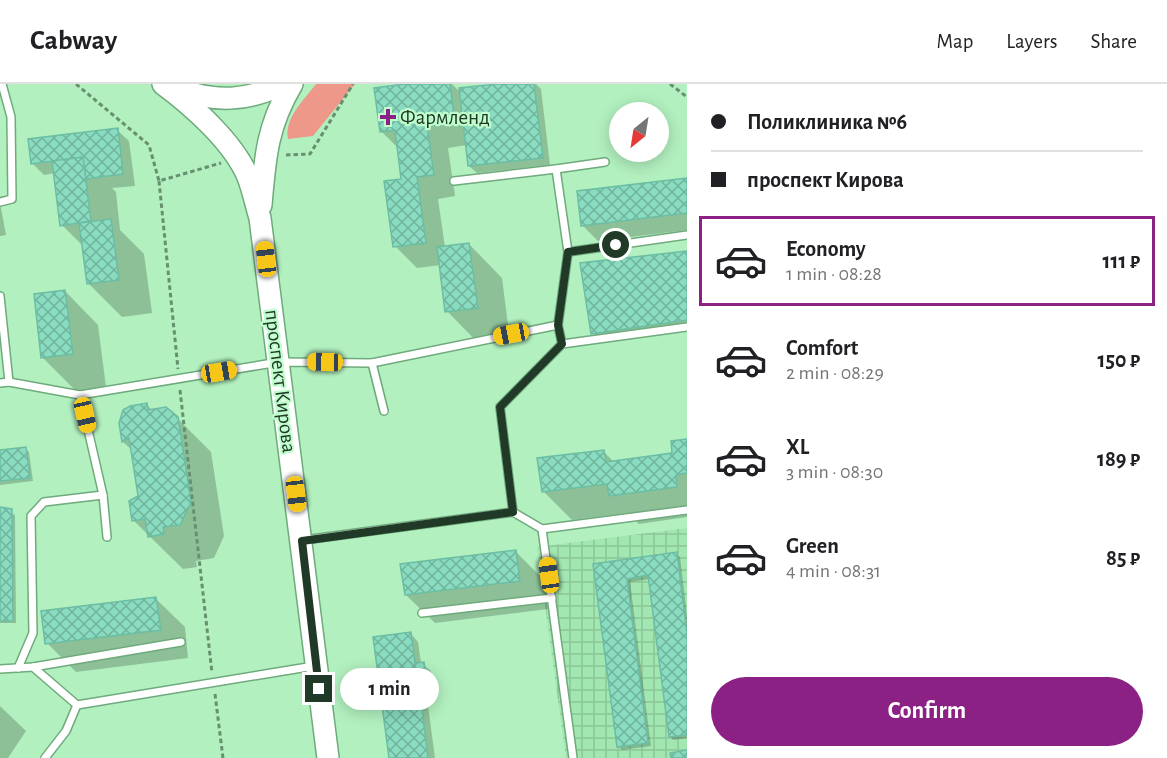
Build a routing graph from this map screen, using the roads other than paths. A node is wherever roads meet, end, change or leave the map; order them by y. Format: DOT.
graph roads {
  1 [pos="2,84"];
  2 [pos="164,84"];
  3 [pos="283,84"];
  4 [pos="292,84"];
  5 [pos="605,162"];
  6 [pos="556,169"];
  7 [pos="454,181"];
  8 [pos="0,202"];
  9 [pos="260,218"];
  10 [pos="687,235"];
  11 [pos="568,252"];
  12 [pos="0,296"];
  13 [pos="558,325"];
  14 [pos="687,327"];
  15 [pos="562,344"];
  16 [pos="279,362"];
  17 [pos="372,363"];
  18 [pos="9,382"];
  19 [pos="0,383"];
  20 [pos="80,396"];
  21 [pos="384,411"];
  22 [pos="103,495"];
  23 [pos="687,510"];
  24 [pos="513,512"];
  25 [pos="542,529"];
  26 [pos="107,537"];
  27 [pos="302,541"];
  28 [pos="552,598"];
  29 [pos="422,613"];
  30 [pos="181,642"];
  31 [pos="316,666"];
  32 [pos="33,667"];
  33 [pos="18,668"];
  34 [pos="0,669"];
  35 [pos="77,705"];
  36 [pos="45,758"];
  37 [pos="328,758"];
  38 [pos="573,758"];
  1 -- 8 [label="lane"];
  2 -- 3 [label="main road"];
  2 -- 9 [label="main road"];
  4 -- 9 [label="main road"];
  5 -- 6 [label="lane"];
  6 -- 7 [label="lane"];
  6 -- 11 [label="lane"];
  9 -- 16 [label="main road, проспект Кирова"];
  10 -- 11 [label="lane"];
  11 -- 13 [label="lane"];
  12 -- 18 [label="lane"];
  13 -- 15 [label="lane"];
  13 -- 17 [label="lane"];
  14 -- 15 [label="lane"];
  15 -- 24 [label="lane"];
  16 -- 17 [label="lane"];
  16 -- 20 [label="lane"];
  16 -- 27 [label="main road, проспект Кирова"];
  17 -- 21 [label="lane"];
  18 -- 19 [label="lane"];
  18 -- 20 [label="lane"];
  20 -- 22 [label="lane"];
  22 -- 26 [label="lane"];
  22 -- 33 [label="lane"];
  23 -- 25 [label="lane"];
  24 -- 25 [label="lane"];
  24 -- 27 [label="lane"];
  25 -- 28 [label="lane"];
  27 -- 31 [label="main road, проспект Кирова"];
  28 -- 29 [label="lane"];
  28 -- 38 [label="lane"];
  30 -- 32 [label="lane"];
  31 -- 35 [label="lane"];
  31 -- 37 [label="main road, проспект Кирова"];
  32 -- 33 [label="lane"];
  32 -- 35 [label="lane"];
  33 -- 34 [label="lane"];
  35 -- 36 [label="lane"];
}
